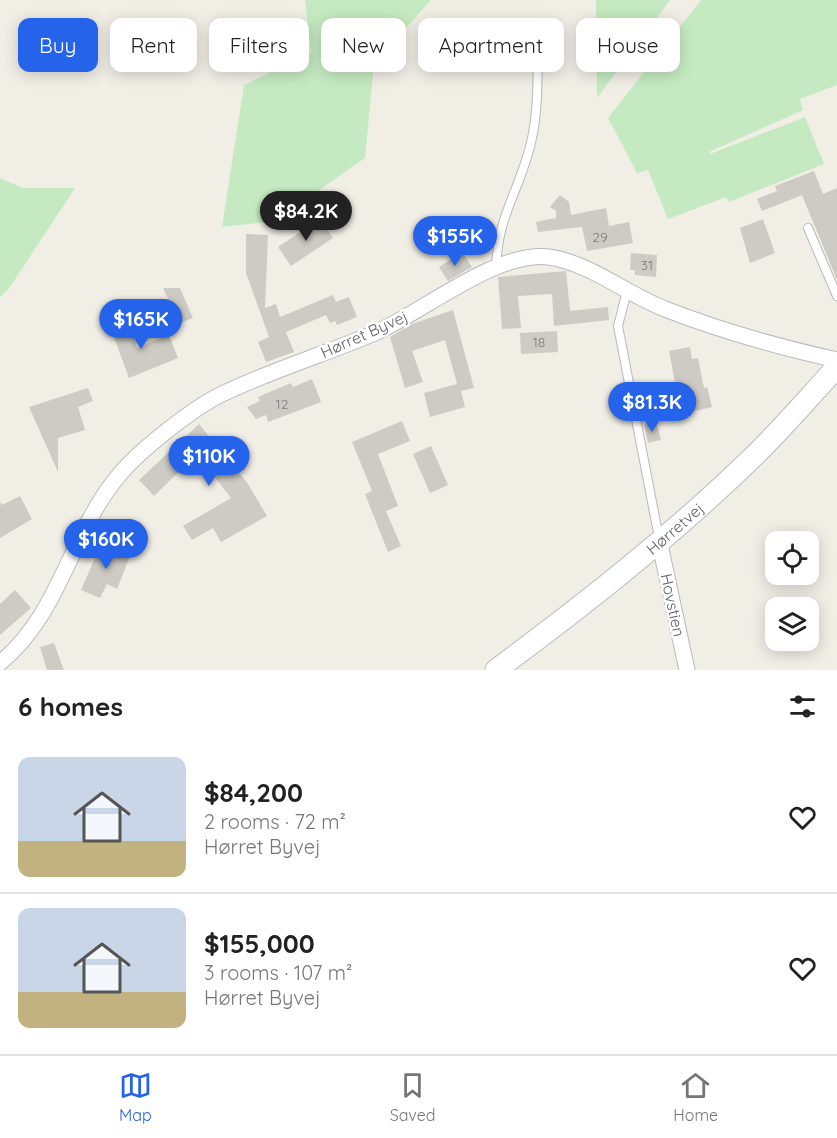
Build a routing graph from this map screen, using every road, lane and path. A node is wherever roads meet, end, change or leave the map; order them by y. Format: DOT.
graph roads {
  1 [pos="536,72"];
  2 [pos="808,228"];
  3 [pos="496,267"];
  4 [pos="627,291"];
  5 [pos="837,296"];
  6 [pos="837,360"];
  7 [pos="837,367"];
  8 [pos="659,540"];
  9 [pos="0,663"];
  10 [pos="496,670"];
  11 [pos="687,670"];
  1 -- 3 [label="lane"];
  2 -- 5 [label="lane"];
  3 -- 4 [label="street, Hørret Byvej"];
  3 -- 9 [label="street, Hørret Byvej"];
  4 -- 6 [label="street, Hørret Byvej"];
  4 -- 8 [label="lane"];
  7 -- 8 [label="street, Hørretvej"];
  8 -- 10 [label="street, Hørretvej"];
  8 -- 11 [label="street, Hovstien"];
}
